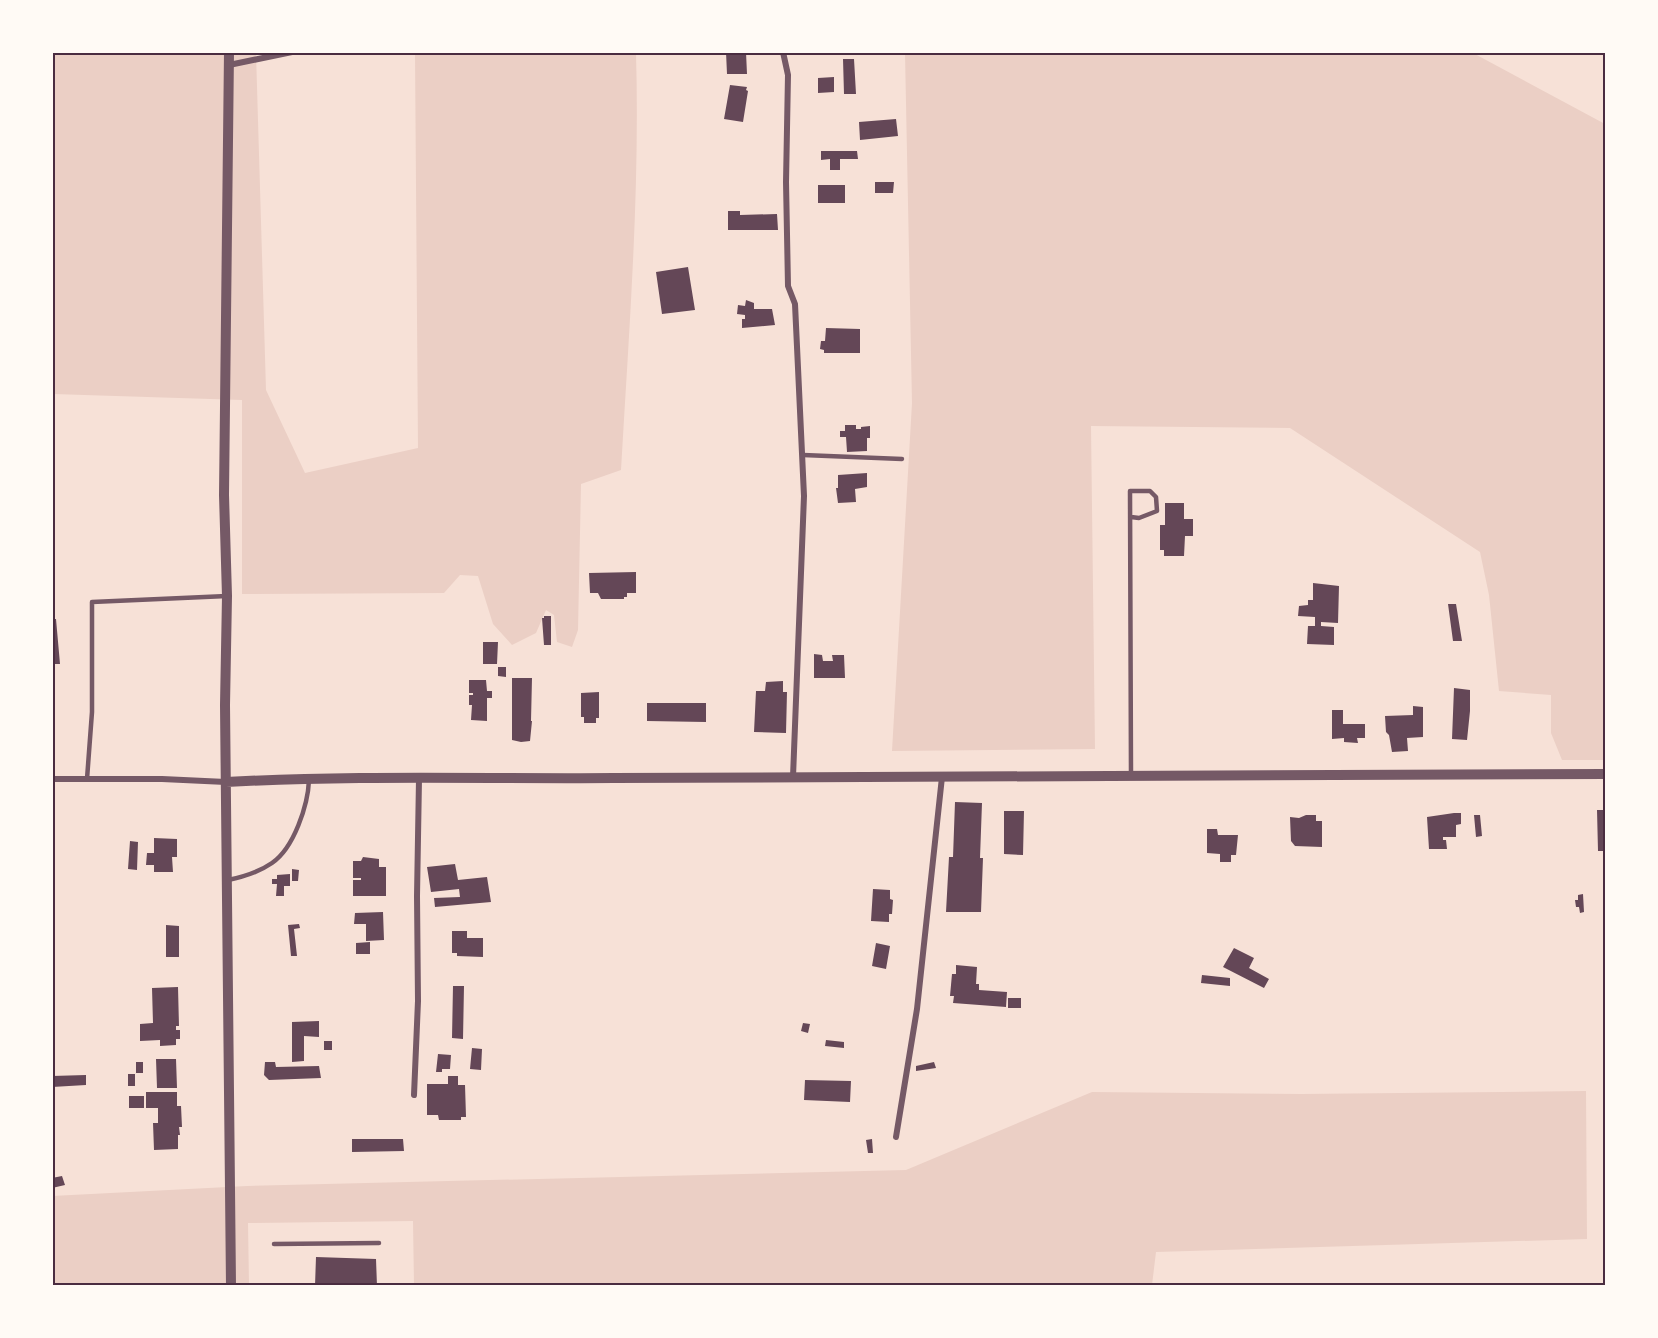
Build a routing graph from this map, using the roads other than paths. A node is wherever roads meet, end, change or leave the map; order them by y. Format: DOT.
graph roads {
  1 [pos="229,52"];
  2 [pos="292,52"];
  3 [pos="783,52"];
  4 [pos="229,65"];
  5 [pos="803,455"];
  6 [pos="902,459"];
  7 [pos="1131,517"];
  8 [pos="227,596"];
  9 [pos="1605,774"];
  10 [pos="1131,776"];
  11 [pos="793,777"];
  12 [pos="942,777"];
  13 [pos="309,778"];
  14 [pos="52,779"];
  15 [pos="87,779"];
  16 [pos="419,779"];
  17 [pos="226,782"];
  18 [pos="228,880"];
  19 [pos="414,1095"];
  20 [pos="896,1137"];
  21 [pos="379,1243"];
  22 [pos="274,1244"];
  23 [pos="231,1286"];
  1 -- 4 [label="street"];
  2 -- 4 [label="street"];
  3 -- 5 [label="street"];
  4 -- 8 [label="street"];
  5 -- 6 [label="lane"];
  5 -- 11 [label="street"];
  7 -- 7 [label="lane"];
  7 -- 10 [label="lane"];
  8 -- 15 [label="lane"];
  8 -- 17 [label="street"];
  9 -- 10 [label="street"];
  10 -- 12 [label="street"];
  11 -- 12 [label="street"];
  11 -- 16 [label="street"];
  12 -- 20 [label="street"];
  13 -- 16 [label="street"];
  13 -- 17 [label="street"];
  13 -- 18 [label="lane"];
  14 -- 15 [label="street"];
  15 -- 17 [label="street"];
  16 -- 19 [label="street"];
  17 -- 18 [label="street"];
  18 -- 23 [label="street"];
  21 -- 22 [label="lane"];
}
